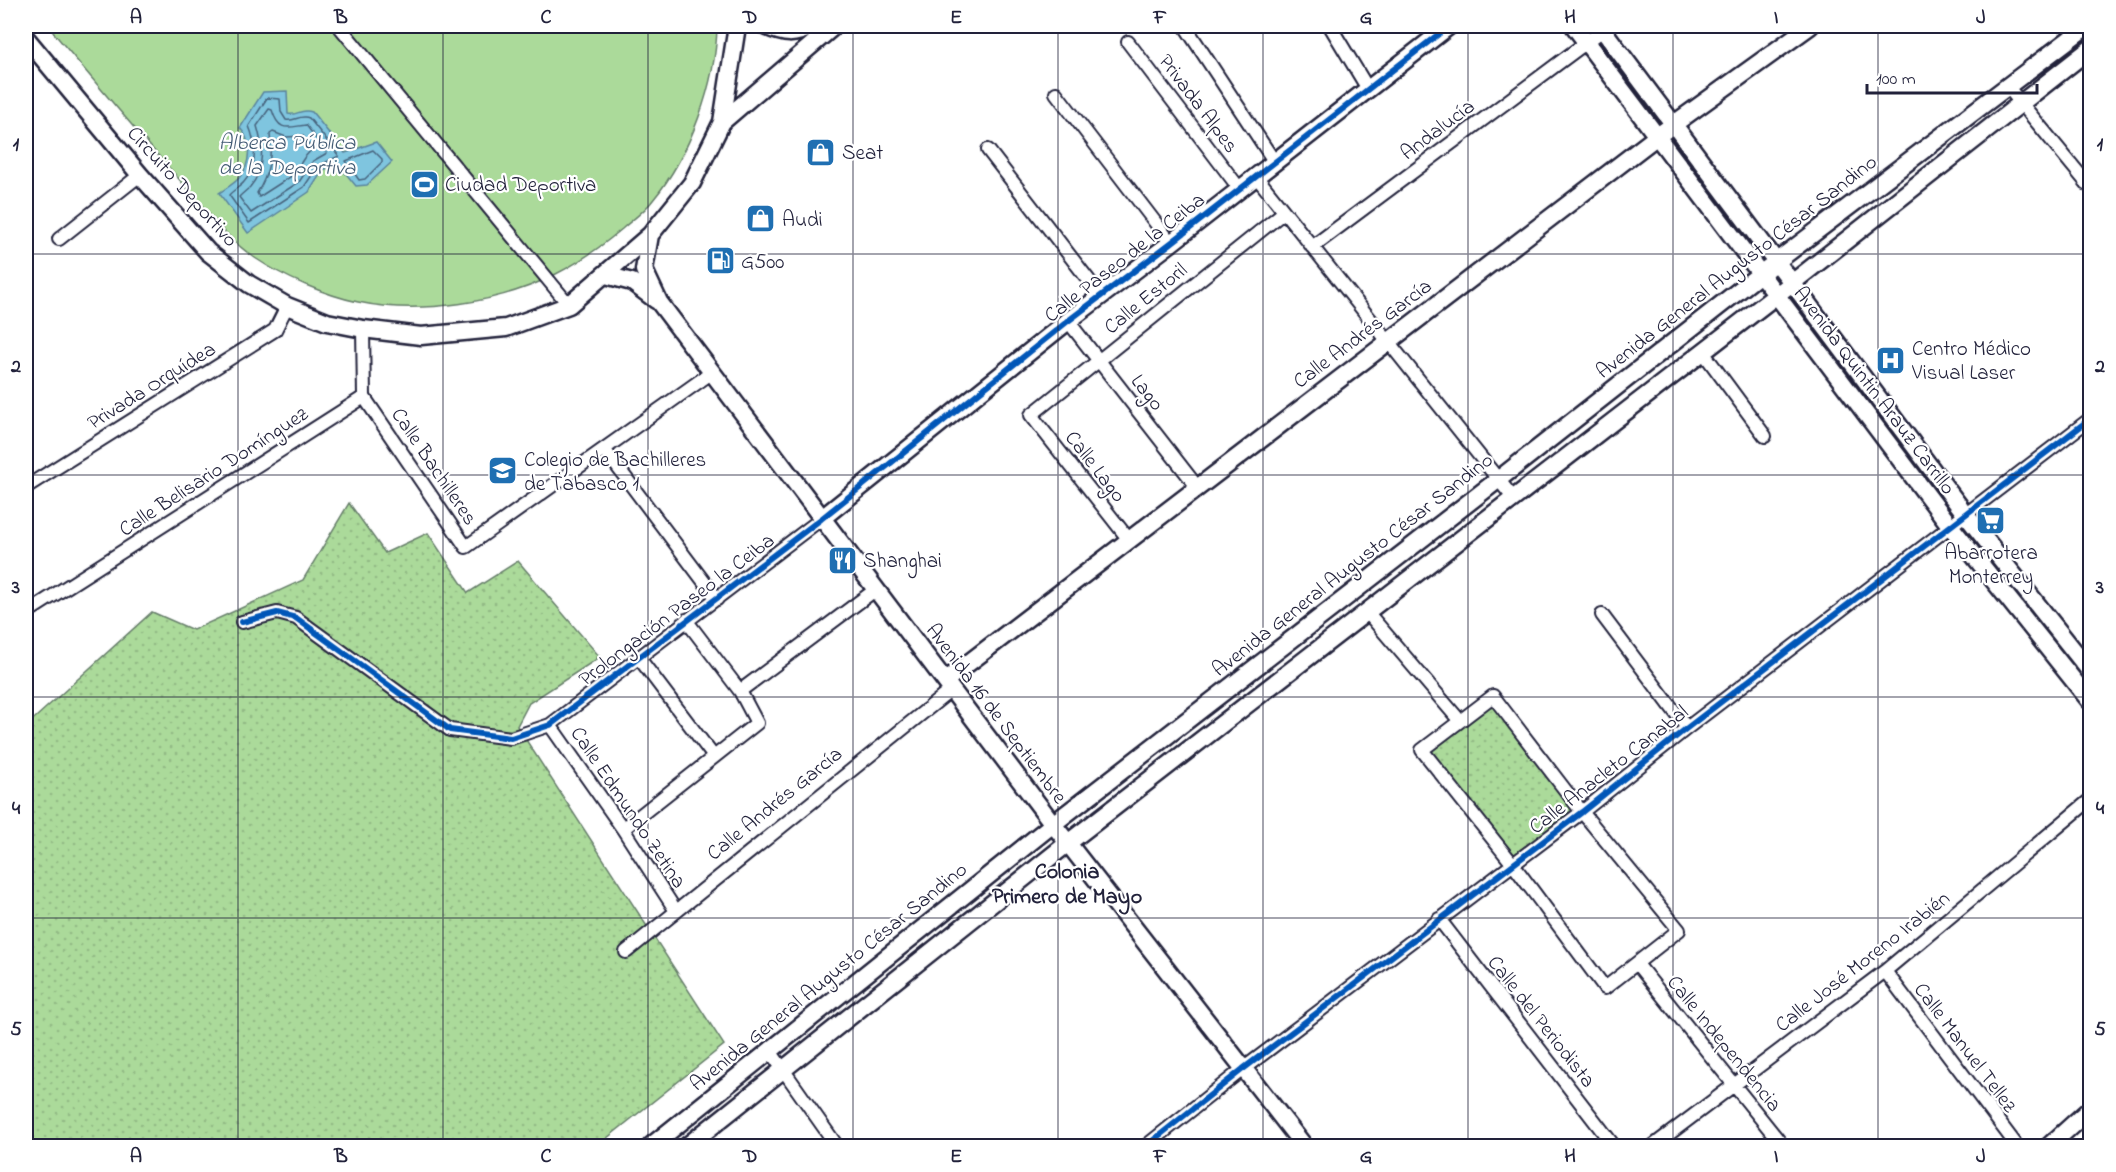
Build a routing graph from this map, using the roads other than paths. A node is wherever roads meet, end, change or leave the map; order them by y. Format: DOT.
graph roads {
  1 [pos="339,26"];
  2 [pos="737,26"];
  3 [pos="765,26"];
  4 [pos="813,26"];
  5 [pos="834,26"];
  6 [pos="1185,26"];
  7 [pos="1330,26"];
  8 [pos="1449,26"];
  9 [pos="1574,26"];
  10 [pos="1810,26"];
  11 [pos="2086,26"];
  12 [pos="1602,28"];
  13 [pos="26,38"];
  14 [pos="1128,42"];
  15 [pos="1586,42"];
  16 [pos="2091,49"];
  17 [pos="2007,86"];
  18 [pos="1368,89"];
  19 [pos="1056,93"];
  20 [pos="2021,103"];
  21 [pos="722,122"];
  22 [pos="1673,124"];
  23 [pos="1656,137"];
  24 [pos="988,150"];
  25 [pos="1274,160"];
  26 [pos="140,175"];
  27 [pos="1255,175"];
  28 [pos="2091,187"];
  29 [pos="1239,188"];
  30 [pos="1284,212"];
  31 [pos="650,235"];
  32 [pos="59,239"];
  33 [pos="1171,243"];
  34 [pos="1312,247"];
  35 [pos="1776,261"];
  36 [pos="606,274"];
  37 [pos="1760,274"];
  38 [pos="1792,283"];
  39 [pos="1776,295"];
  40 [pos="1101,296"];
  41 [pos="659,302"];
  42 [pos="569,305"];
  43 [pos="287,306"];
  44 [pos="1068,321"];
  45 [pos="363,329"];
  46 [pos="1388,342"];
  47 [pos="1703,352"];
  48 [pos="1099,360"];
  49 [pos="711,373"];
  50 [pos="364,397"];
  51 [pos="1031,415"];
  52 [pos="2091,419"];
  53 [pos="1765,436"];
  54 [pos="604,449"];
  55 [pos="1499,479"];
  56 [pos="26,487"];
  57 [pos="1198,488"];
  58 [pos="1514,499"];
  59 [pos="1966,515"];
  60 [pos="821,519"];
  61 [pos="1951,527"];
  62 [pos="1130,541"];
  63 [pos="875,590"];
  64 [pos="717,599"];
  65 [pos="1367,612"];
  66 [pos="26,613"];
  67 [pos="1602,615"];
  68 [pos="686,620"];
  69 [pos="242,622"];
  70 [pos="639,658"];
  71 [pos="2091,671"];
  72 [pos="948,685"];
  73 [pos="740,691"];
  74 [pos="2091,701"];
  75 [pos="1460,721"];
  76 [pos="550,725"];
  77 [pos="1687,728"];
  78 [pos="714,758"];
  79 [pos="2091,801"];
  80 [pos="1582,812"];
  81 [pos="1053,824"];
  82 [pos="623,829"];
  83 [pos="1068,843"];
  84 [pos="1512,863"];
  85 [pos="676,911"];
  86 [pos="1439,919"];
  87 [pos="626,952"];
  88 [pos="1637,964"];
  89 [pos="1885,970"];
  90 [pos="771,1051"];
  91 [pos="1243,1069"];
  92 [pos="785,1070"];
  93 [pos="1734,1086"];
  94 [pos="2091,1109"];
  95 [pos="651,1146"];
  96 [pos="687,1146"];
  97 [pos="837,1146"];
  98 [pos="1146,1146"];
  99 [pos="1304,1146"];
  100 [pos="1614,1146"];
  101 [pos="1653,1146"];
  102 [pos="1783,1146"];
  103 [pos="2017,1146"];
  104 [pos="2049,1146"];
  1 -- 42 [label="street"];
  2 -- 21 [label="main road, Circuito Deportivo"];
  3 -- 4 [label="main road"];
  5 -- 21 [label="main road"];
  6 -- 25 [label="street"];
  7 -- 18 [label="street"];
  8 -- 18 [label="main road, Calle Paseo de la Ceiba"];
  9 -- 15 [label="main road, Avenida Quintin Arauz Carrillo"];
  10 -- 22 [label="main road, Calle Andrés García"];
  11 -- 17 [label="main road, Avenida General Augusto César Sandino"];
  12 -- 15 [label="street, Andalucía"];
  12 -- 22 [label="main road, Avenida Quintin Arauz Carrillo"];
  13 -- 26 [label="main road, Circuito Deportivo"];
  14 -- 29 [label="street, Privada Alpes"];
  15 -- 23 [label="main road, Avenida Quintin Arauz Carrillo"];
  15 -- 34 [label="street, Andalucía"];
  16 -- 20 [label="main road"];
  17 -- 20 [label="street"];
  17 -- 35 [label="main road, Avenida General Augusto César Sandino"];
  18 -- 25 [label="main road, Calle Paseo de la Ceiba"];
  19 -- 33 [label="street"];
  20 -- 28 [label="street"];
  20 -- 38 [label="main road"];
  21 -- 31 [label="main road, Circuito Deportivo"];
  22 -- 23 [label="main road, Calle Andrés García"];
  22 -- 35 [label="main road, Avenida Quintin Arauz Carrillo"];
  23 -- 37 [label="main road, Avenida Quintin Arauz Carrillo"];
  23 -- 46 [label="main road, Calle Andrés García"];
  24 -- 40 [label="street"];
  25 -- 27 [label="main road, Calle Paseo de la Ceiba"];
  26 -- 32 [label="street"];
  26 -- 43 [label="main road, Circuito Deportivo"];
  27 -- 29 [label="main road, Calle Paseo de la Ceiba"];
  27 -- 30 [label="street"];
  29 -- 33 [label="main road, Calle Paseo de la Ceiba"];
  30 -- 34 [label="street"];
  30 -- 48 [label="street, Calle Estoril"];
  31 -- 36 [label="main road, Circuito Deportivo"];
  31 -- 41 [label="main road, Avenida 16 de Septiembre"];
  33 -- 40 [label="main road, Calle Paseo de la Ceiba"];
  34 -- 46 [label="street"];
  35 -- 37 [label="main road, Avenida General Augusto César Sandino"];
  35 -- 38 [label="main road, Avenida Quintin Arauz Carrillo"];
  36 -- 41 [label="main road, Avenida 16 de Septiembre"];
  36 -- 42 [label="main road, Circuito Deportivo"];
  37 -- 39 [label="main road, Avenida Quintin Arauz Carrillo"];
  37 -- 55 [label="main road, Avenida General Augusto César Sandino"];
  38 -- 39 [label="main road"];
  38 -- 59 [label="main road, Avenida Quintin Arauz Carrillo"];
  39 -- 47 [label="main road"];
  39 -- 61 [label="main road, Avenida Quintin Arauz Carrillo"];
  40 -- 44 [label="main road, Calle Paseo de la Ceiba"];
  41 -- 49 [label="main road, Avenida 16 de Septiembre"];
  42 -- 45 [label="main road, Circuito Deportivo"];
  43 -- 45 [label="main road, Circuito Deportivo"];
  43 -- 56 [label="street, Privada Orquídea"];
  44 -- 48 [label="street, Lago"];
  44 -- 60 [label="main road, Calle Paseo de la Ceiba"];
  45 -- 50 [label="street"];
  46 -- 55 [label="street"];
  46 -- 57 [label="main road, Calle Andrés García"];
  47 -- 53 [label="street"];
  47 -- 58 [label="main road"];
  48 -- 51 [label="street, Calle Estoril"];
  48 -- 57 [label="street, Lago"];
  49 -- 54 [label="street, Calle Bachilleres"];
  49 -- 60 [label="main road, Avenida 16 de Septiembre"];
  50 -- 54 [label="street, Calle Bachilleres"];
  50 -- 66 [label="street, Calle Belisario Domínguez"];
  51 -- 62 [label="street, Calle Lago"];
  52 -- 59 [label="street, Calle Anacleto Canabal"];
  54 -- 64 [label="street"];
  55 -- 58 [label="street"];
  55 -- 81 [label="main road, Avenida General Augusto César Sandino"];
  57 -- 62 [label="main road, Calle Andrés García"];
  58 -- 65 [label="main road"];
  59 -- 61 [label="street, Calle Anacleto Canabal"];
  59 -- 71 [label="main road, Avenida Quintin Arauz Carrillo"];
  60 -- 63 [label="main road, Avenida 16 de Septiembre"];
  60 -- 64 [label="street, Prolongación Paseo la Ceiba"];
  61 -- 74 [label="main road, Avenida Quintin Arauz Carrillo"];
  61 -- 77 [label="street, Calle Anacleto Canabal"];
  62 -- 72 [label="main road, Calle Andrés García"];
  63 -- 72 [label="main road, Avenida 16 de Septiembre"];
  63 -- 73 [label="street"];
  64 -- 68 [label="street, Prolongación Paseo la Ceiba"];
  65 -- 75 [label="street"];
  65 -- 83 [label="main road"];
  67 -- 77 [label="street"];
  68 -- 70 [label="street, Prolongación Paseo la Ceiba"];
  68 -- 73 [label="street"];
  69 -- 76 [label="street, Prolongación Paseo la Ceiba"];
  70 -- 76 [label="street, Prolongación Paseo la Ceiba"];
  70 -- 78 [label="street"];
  72 -- 81 [label="main road, Avenida 16 de Septiembre"];
  72 -- 85 [label="street, Calle Andrés García"];
  73 -- 78 [label="street"];
  75 -- 80 [label="street"];
  75 -- 84 [label="street"];
  76 -- 82 [label="street, Calle Edmundo Zetina"];
  77 -- 80 [label="street, Calle Anacleto Canabal"];
  78 -- 82 [label="street"];
  79 -- 89 [label="street, Calle José Moreno Irabién"];
  80 -- 84 [label="street, Calle Anacleto Canabal"];
  80 -- 88 [label="street"];
  81 -- 83 [label="main road, Avenida 16 de Septiembre"];
  81 -- 90 [label="main road, Avenida General Augusto César Sandino"];
  82 -- 85 [label="street, Calle Edmundo Zetina"];
  83 -- 91 [label="main road, Avenida 16 de Septiembre"];
  83 -- 92 [label="main road"];
  84 -- 86 [label="street, Calle Anacleto Canabal"];
  84 -- 88 [label="street"];
  85 -- 87 [label="street, Calle Andrés García"];
  86 -- 91 [label="street, Calle Anacleto Canabal"];
  86 -- 100 [label="street, Calle del Periodista"];
  88 -- 93 [label="street, Calle Independencia"];
  89 -- 93 [label="street, Calle José Moreno Irabién"];
  89 -- 103 [label="street, Calle Manuel Tellez"];
  90 -- 92 [label="street"];
  90 -- 95 [label="main road, Avenida General Augusto César Sandino"];
  91 -- 98 [label="street, Calle Anacleto Canabal"];
  91 -- 99 [label="main road, Avenida 16 de Septiembre"];
  92 -- 96 [label="main road"];
  92 -- 97 [label="street"];
  93 -- 101 [label="street, Calle José Moreno Irabién"];
  93 -- 102 [label="street, Calle Independencia"];
  94 -- 104 [label="main road"];
}
